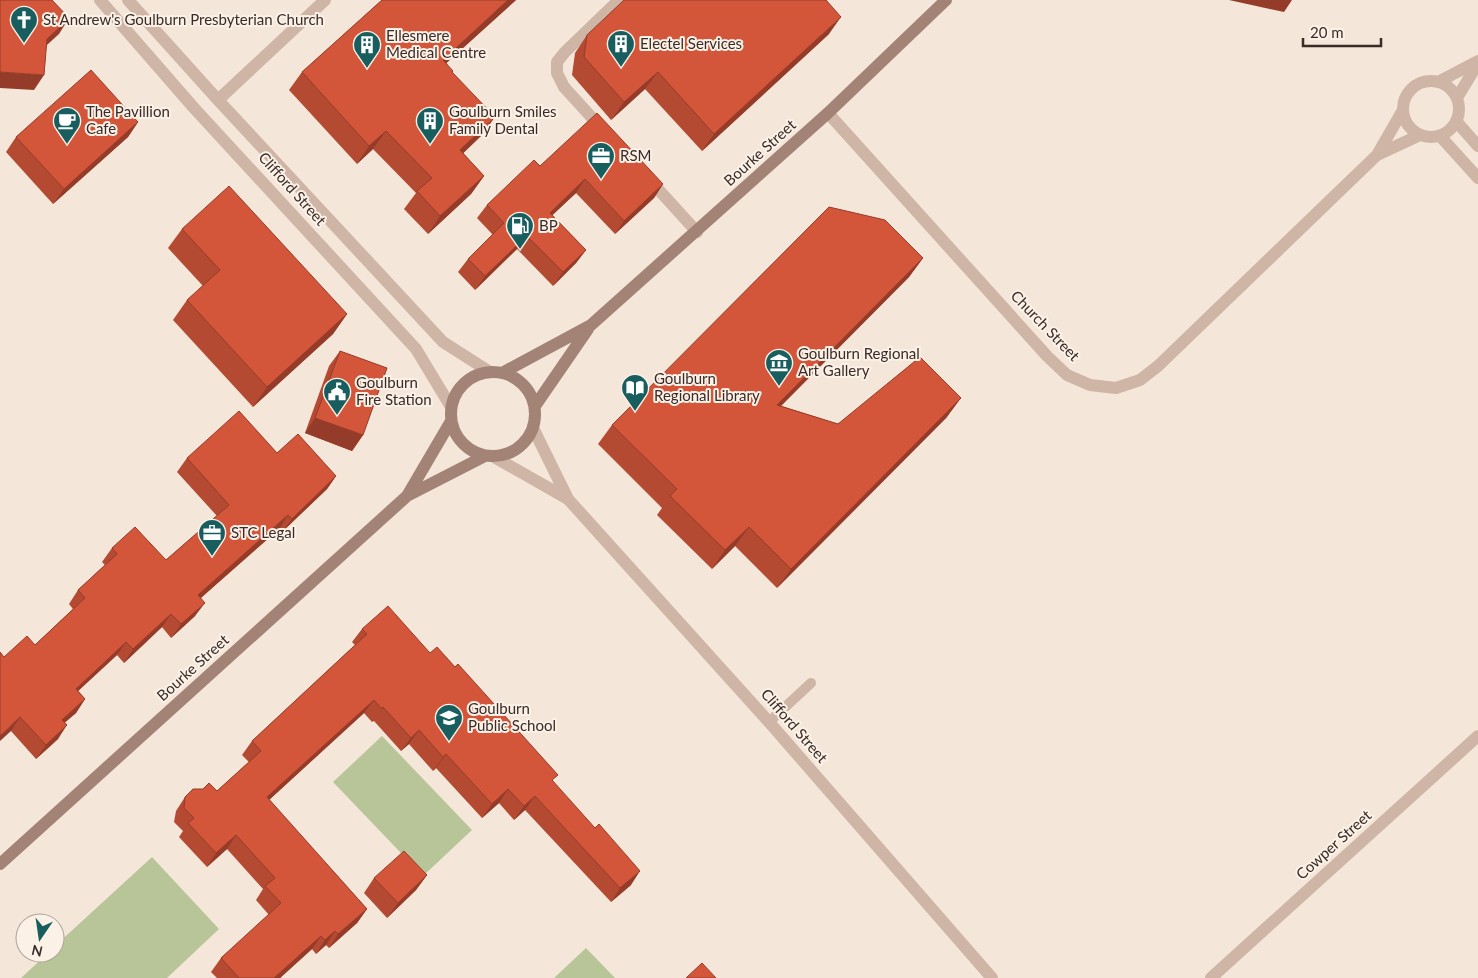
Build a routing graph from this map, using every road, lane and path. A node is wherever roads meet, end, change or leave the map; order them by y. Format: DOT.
graph roads {
  1 [pos="100,0"];
  2 [pos="128,0"];
  3 [pos="325,0"];
  4 [pos="619,0"];
  5 [pos="946,0"];
  6 [pos="1478,62"];
  7 [pos="1438,82"];
  8 [pos="215,97"];
  9 [pos="1457,98"];
  10 [pos="194,108"];
  11 [pos="1403,110"];
  12 [pos="828,113"];
  13 [pos="1456,121"];
  14 [pos="1420,135"];
  15 [pos="1440,136"];
  16 [pos="252,137"];
  17 [pos="610,137"];
  18 [pos="1478,146"];
  19 [pos="236,152"];
  20 [pos="1377,155"];
  21 [pos="642,172"];
  22 [pos="1478,178"];
  23 [pos="697,232"];
  24 [pos="591,325"];
  25 [pos="496,372"];
  26 [pos="535,406"];
  27 [pos="451,407"];
  28 [pos="451,421"];
  29 [pos="533,428"];
  30 [pos="489,456"];
  31 [pos="407,496"];
  32 [pos="568,499"];
  33 [pos="811,683"];
  34 [pos="769,722"];
  35 [pos="1478,736"];
  36 [pos="0,864"];
  37 [pos="992,978"];
  38 [pos="1211,978"];
  1 -- 10 [label="street, Clifford Street"];
  2 -- 8 [label="street, Clifford Street"];
  3 -- 8 [label="street"];
  4 -- 17 [label="street"];
  5 -- 12 [label="main road, Bourke Street"];
  6 -- 7 [label="street"];
  6 -- 9 [label="street"];
  7 -- 9 [label="street"];
  7 -- 11 [label="street"];
  8 -- 10 [label="street"];
  8 -- 16 [label="street, Clifford Street"];
  9 -- 13 [label="street"];
  10 -- 19 [label="street, Clifford Street"];
  11 -- 14 [label="street"];
  11 -- 20 [label="street, Church Street"];
  12 -- 20 [label="street, Church Street"];
  12 -- 23 [label="main road, Bourke Street"];
  13 -- 15 [label="street"];
  13 -- 18 [label="street"];
  14 -- 15 [label="street"];
  14 -- 20 [label="street, Church Street"];
  15 -- 22 [label="street"];
  16 -- 19 [label="street"];
  16 -- 25 [label="street, Clifford Street"];
  19 -- 27 [label="street, Clifford Street"];
  21 -- 23 [label="street"];
  23 -- 24 [label="main road, Bourke Street"];
  24 -- 25 [label="main road, Bourke Street"];
  24 -- 26 [label="main road, Bourke Street"];
  25 -- 26 [label="main road"];
  25 -- 27 [label="main road"];
  26 -- 29 [label="main road"];
  27 -- 28 [label="main road"];
  28 -- 30 [label="main road"];
  28 -- 31 [label="main road, Bourke Street"];
  29 -- 30 [label="main road"];
  29 -- 32 [label="street, Clifford Street"];
  30 -- 31 [label="main road, Bourke Street"];
  30 -- 32 [label="street, Clifford Street"];
  31 -- 36 [label="main road, Bourke Street"];
  32 -- 34 [label="street, Clifford Street"];
  33 -- 34 [label="lane"];
  34 -- 37 [label="street, Clifford Street"];
  35 -- 38 [label="street, Cowper Street"];
}
